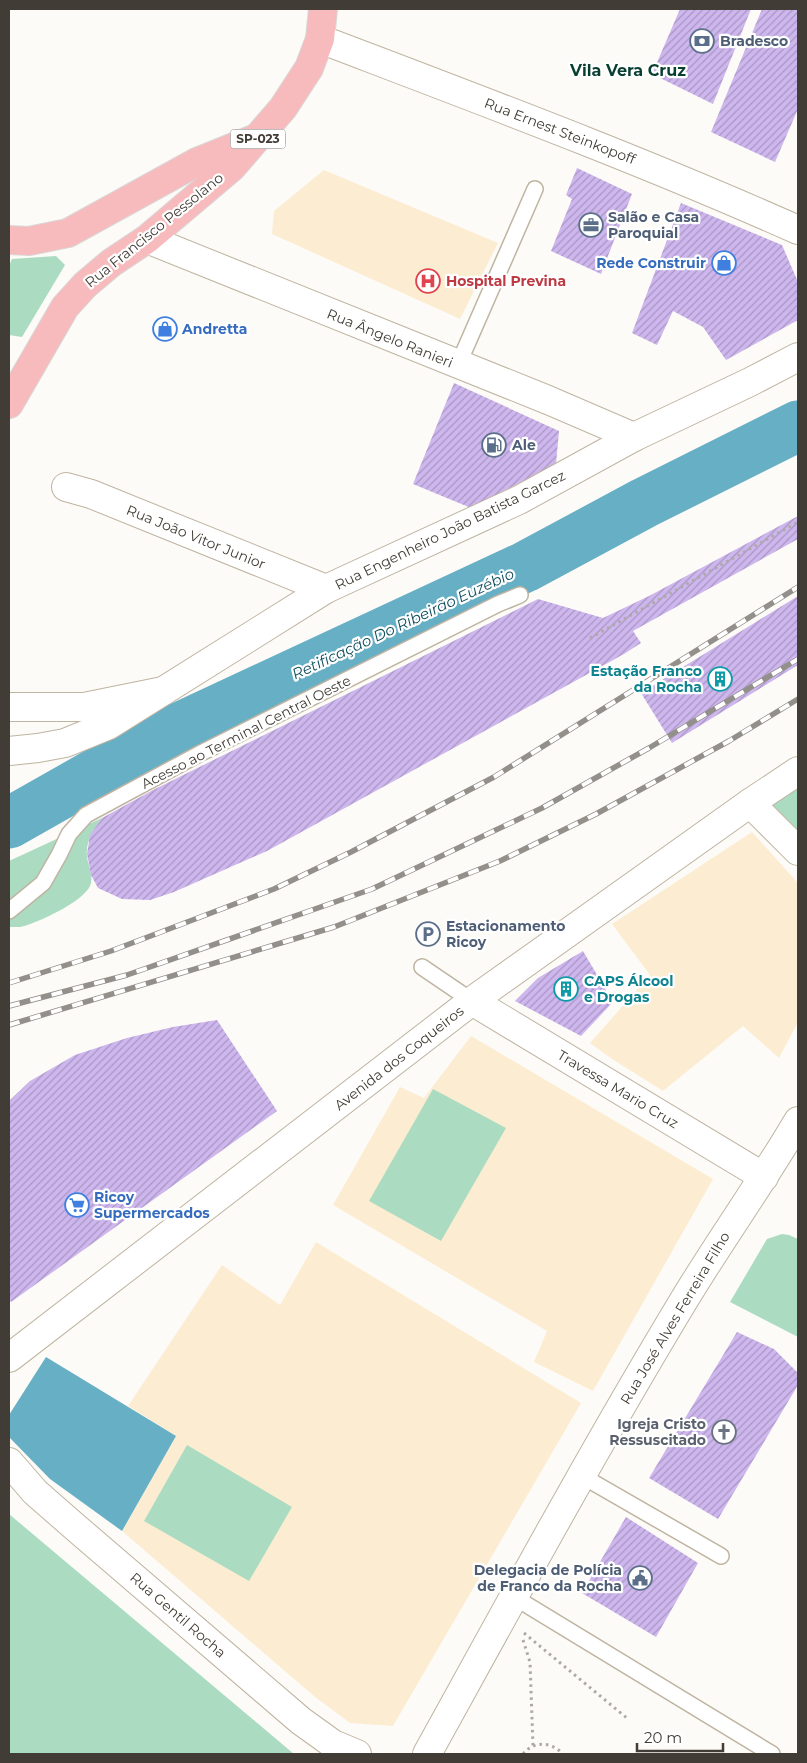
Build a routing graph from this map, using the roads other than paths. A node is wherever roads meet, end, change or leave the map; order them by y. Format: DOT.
graph roads {
  1 [pos="323,9"];
  2 [pos="320,39"];
  3 [pos="260,137"];
  4 [pos="535,189"];
  5 [pos="798,230"];
  6 [pos="147,239"];
  7 [pos="9,240"];
  8 [pos="798,358"];
  9 [pos="458,365"];
  10 [pos="9,404"];
  11 [pos="634,437"];
  12 [pos="66,487"];
  13 [pos="326,589"];
  14 [pos="520,595"];
  15 [pos="165,691"];
  16 [pos="9,707"];
  17 [pos="9,751"];
  18 [pos="798,771"];
  19 [pos="750,803"];
  20 [pos="798,851"];
  21 [pos="9,911"];
  22 [pos="422,967"];
  23 [pos="472,1001"];
  24 [pos="798,1121"];
  25 [pos="764,1177"];
  26 [pos="9,1358"];
  27 [pos="9,1462"];
  28 [pos="582,1476"];
  29 [pos="721,1556"];
  30 [pos="514,1597"];
  31 [pos="358,1754"];
  32 [pos="427,1754"];
  33 [pos="772,1754"];
  1 -- 2 [label="main road, Rua Francisco Pessolano / SP-023"];
  2 -- 3 [label="main road, Rua Francisco Pessolano / SP-023"];
  2 -- 5 [label="main road, Rua Ernest Steinkopoff"];
  3 -- 6 [label="main road, Rua Francisco Pessolano / SP-023"];
  3 -- 7 [label="main road, Rua Francisco Pessolano / SP-023"];
  4 -- 9 [label="lane"];
  6 -- 9 [label="main road, Rua Ângelo Ranieri"];
  6 -- 10 [label="main road, Rua Francisco Pessolano / SP-023"];
  8 -- 11 [label="main road, Rua Engenheiro João Batista Garcez"];
  9 -- 11 [label="main road, Rua Ângelo Ranieri"];
  11 -- 13 [label="main road, Rua Engenheiro João Batista Garcez"];
  12 -- 13 [label="main road, Rua João Vitor Junior"];
  13 -- 15 [label="main road, Rua Engenheiro João Batista Garcez"];
  14 -- 21 [label="lane, Acesso ao Terminal Central Oeste"];
  15 -- 16 [label="main road, Rua Engenheiro João Batista Garcez"];
  15 -- 17 [label="main road, Rua Engenheiro João Batista Garcez"];
  18 -- 19 [label="main road, Avenida dos Coqueiros"];
  19 -- 20 [label="main road"];
  19 -- 23 [label="main road, Avenida dos Coqueiros"];
  22 -- 23 [label="lane"];
  23 -- 25 [label="main road, Travessa Mario Cruz"];
  23 -- 26 [label="main road, Avenida dos Coqueiros"];
  24 -- 25 [label="main road, Rua José Alves Ferreira Filho"];
  25 -- 28 [label="main road, Rua José Alves Ferreira Filho"];
  27 -- 31 [label="main road, Rua Gentil Rocha"];
  28 -- 29 [label="lane"];
  28 -- 30 [label="main road, Rua José Alves Ferreira Filho"];
  30 -- 32 [label="main road, Rua José Alves Ferreira Filho"];
  30 -- 33 [label="lane"];
}
